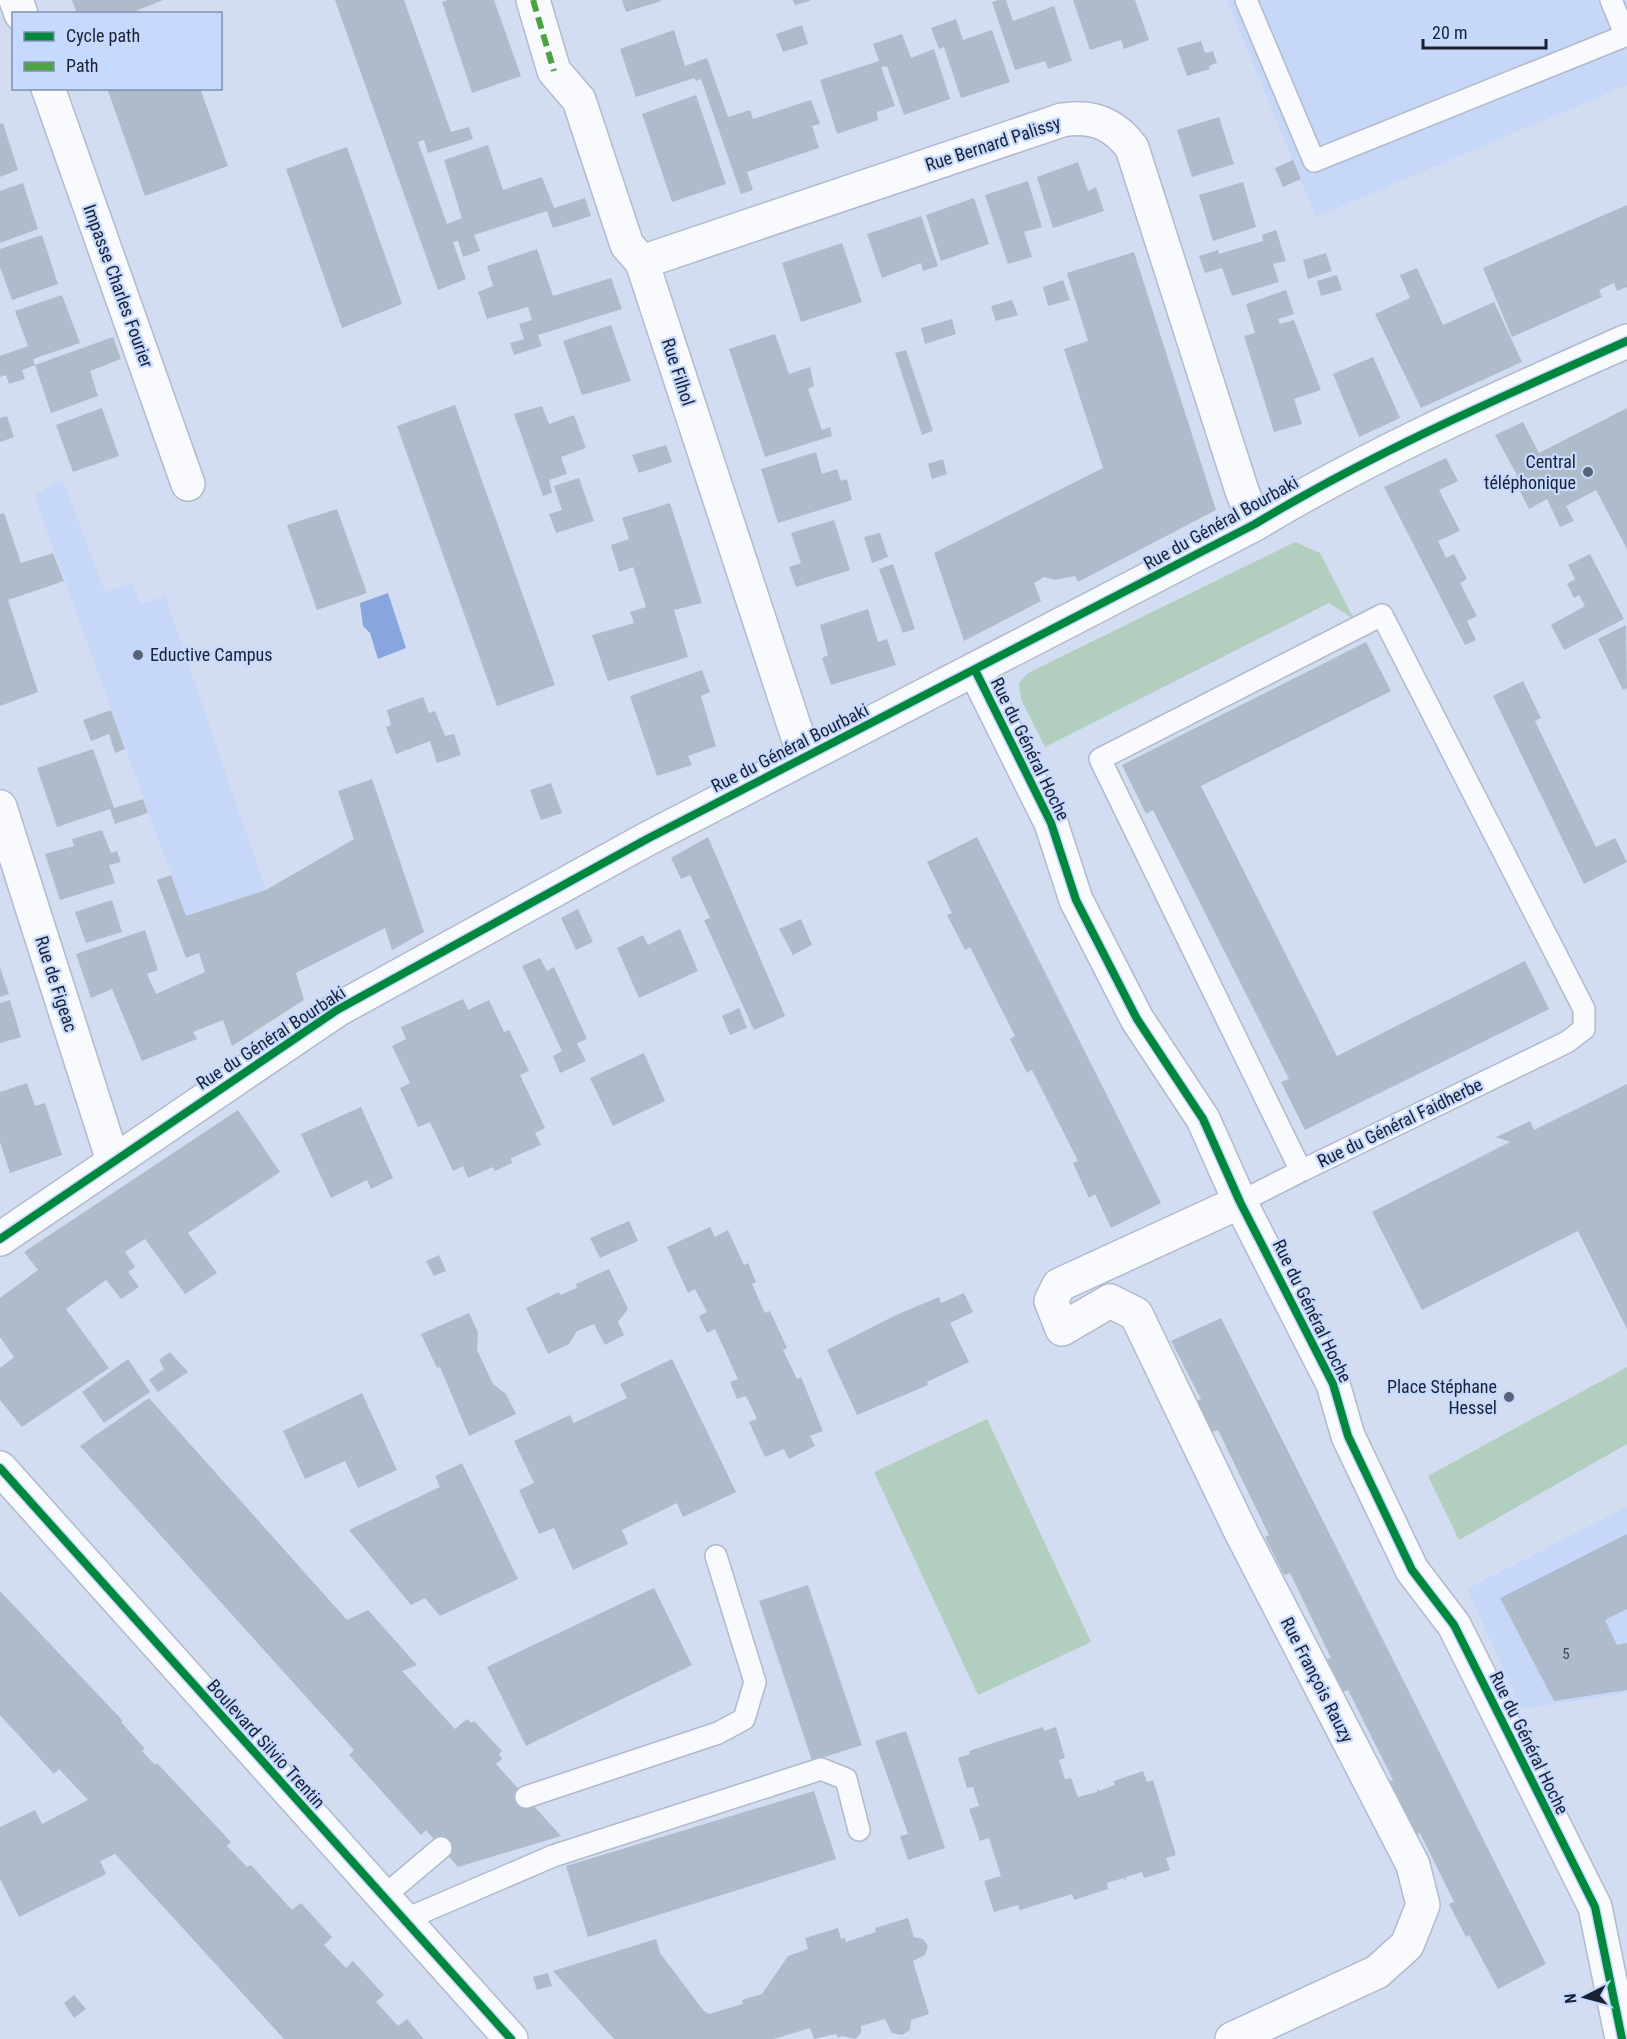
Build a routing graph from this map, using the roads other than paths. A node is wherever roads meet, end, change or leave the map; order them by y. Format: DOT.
graph roads {
  1 [pos="533,0"];
  2 [pos="1246,0"];
  3 [pos="1611,0"];
  4 [pos="1626,34"];
  5 [pos="49,90"];
  6 [pos="642,262"];
  7 [pos="1627,341"];
  8 [pos="188,484"];
  9 [pos="1256,524"];
  10 [pos="975,670"];
  11 [pos="804,756"];
  12 [pos="0,807"];
  13 [pos="113,1161"];
  14 [pos="1301,1171"];
  15 [pos="1240,1202"];
  16 [pos="0,1239"];
  17 [pos="0,1468"];
  18 [pos="716,1556"];
  19 [pos="526,1797"];
  20 [pos="858,1830"];
  21 [pos="441,1848"];
  22 [pos="393,1908"];
  23 [pos="511,2039"];
  24 [pos="1232,2039"];
  25 [pos="1622,2039"];
  1 -- 6 [label="street, Rue Filhol"];
  2 -- 4 [label="lane"];
  3 -- 4 [label="lane"];
  5 -- 8 [label="street, Impasse Charles Fourier"];
  6 -- 9 [label="street, Rue Bernard Palissy"];
  6 -- 11 [label="street, Rue Filhol"];
  7 -- 9 [label="street, Rue du Général Bourbaki"];
  9 -- 10 [label="street, Rue du Général Bourbaki"];
  10 -- 11 [label="street, Rue du Général Bourbaki"];
  10 -- 15 [label="street, Rue du Général Hoche"];
  11 -- 13 [label="street, Rue du Général Bourbaki"];
  12 -- 13 [label="street, Rue de Figeac"];
  13 -- 16 [label="street, Rue du Général Bourbaki"];
  14 -- 14 [label="lane, Rue du Général Faidherbe"];
  14 -- 15 [label="lane"];
  15 -- 24 [label="street, Rue François Rauzy"];
  15 -- 25 [label="street, Rue du Général Hoche"];
  17 -- 22 [label="street, Boulevard Silvio Trentin"];
  18 -- 19 [label="lane"];
  20 -- 22 [label="lane"];
  21 -- 22 [label="lane"];
  22 -- 23 [label="street, Boulevard Silvio Trentin"];
}
